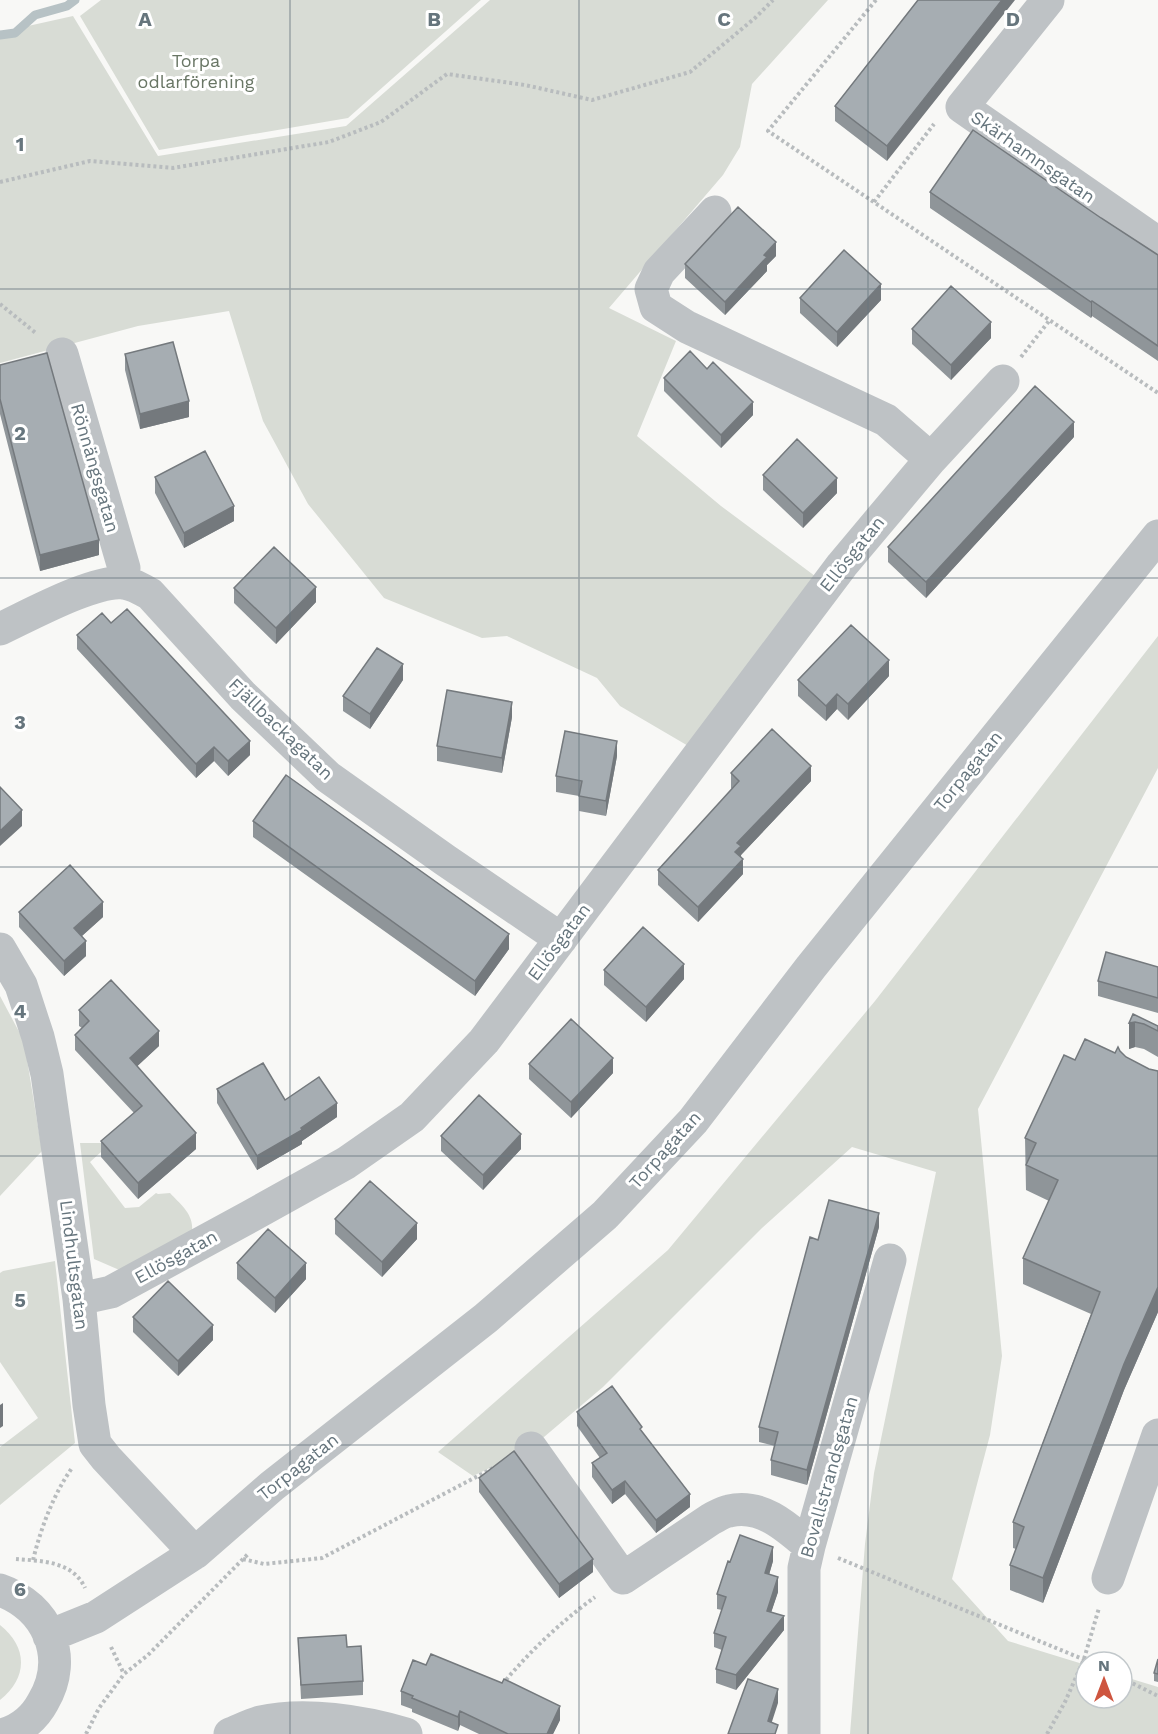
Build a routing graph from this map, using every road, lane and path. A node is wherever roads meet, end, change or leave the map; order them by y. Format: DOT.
graph roads {
  1 [pos="773,0"];
  2 [pos="876,0"];
  3 [pos="1047,0"];
  4 [pos="962,107"];
  5 [pos="0,182"];
  6 [pos="874,202"];
  7 [pos="715,212"];
  8 [pos="1158,243"];
  9 [pos="0,304"];
  10 [pos="1049,321"];
  11 [pos="62,354"];
  12 [pos="1002,381"];
  13 [pos="1158,393"];
  14 [pos="931,459"];
  15 [pos="1158,536"];
  16 [pos="123,583"];
  17 [pos="0,629"];
  18 [pos="561,939"];
  19 [pos="0,949"];
  20 [pos="890,1260"];
  21 [pos="80,1299"];
  22 [pos="1158,1435"];
  23 [pos="95,1444"];
  24 [pos="531,1448"];
  25 [pos="808,1546"];
  26 [pos="195,1553"];
  27 [pos="243,1559"];
  28 [pos="33,1560"];
  29 [pos="623,1578"];
  30 [pos="1108,1578"];
  31 [pos="0,1590"];
  32 [pos="49,1636"];
  33 [pos="1087,1650"];
  34 [pos="1074,1655"];
  35 [pos="1074,1682"];
  36 [pos="1134,1684"];
  37 [pos="502,1688"];
  38 [pos="1158,1696"];
  39 [pos="364,1729"];
  40 [pos="5,1734"];
  41 [pos="230,1734"];
  42 [pos="406,1734"];
  43 [pos="804,1734"];
  44 [pos="1047,1734"];
  1 -- 5 [label="path"];
  2 -- 6 [label="path"];
  3 -- 4 [label="street, Skärhamnsgatan"];
  4 -- 6 [label="path"];
  4 -- 8 [label="street, Skärhamnsgatan"];
  6 -- 10 [label="path"];
  7 -- 14 [label="street"];
  9 -- 11 [label="path"];
  10 -- 12 [label="path"];
  10 -- 13 [label="path"];
  11 -- 16 [label="street, Rönnängsgatan"];
  12 -- 14 [label="street, Ellösgatan"];
  14 -- 18 [label="street, Ellösgatan"];
  15 -- 26 [label="street, Torpagatan"];
  16 -- 17 [label="street"];
  16 -- 18 [label="street, Fjällbackagatan"];
  18 -- 21 [label="street, Ellösgatan"];
  19 -- 21 [label="street, Lindhultsgatan"];
  20 -- 25 [label="street, Bovallstrandsgatan"];
  21 -- 23 [label="street, Lindhultsgatan"];
  22 -- 30 [label="street"];
  23 -- 26 [label="street"];
  23 -- 28 [label="path"];
  24 -- 27 [label="path"];
  24 -- 29 [label="street"];
  25 -- 29 [label="street"];
  25 -- 34 [label="path"];
  25 -- 43 [label="street, Bovallstrandsgatan"];
  26 -- 32 [label="street, Torpagatan"];
  29 -- 37 [label="path"];
  30 -- 33 [label="path"];
  31 -- 32 [label="street"];
  32 -- 40 [label="street"];
  35 -- 44 [label="path"];
  36 -- 38 [label="path"];
  39 -- 41 [label="street"];
  39 -- 42 [label="street"];
}
